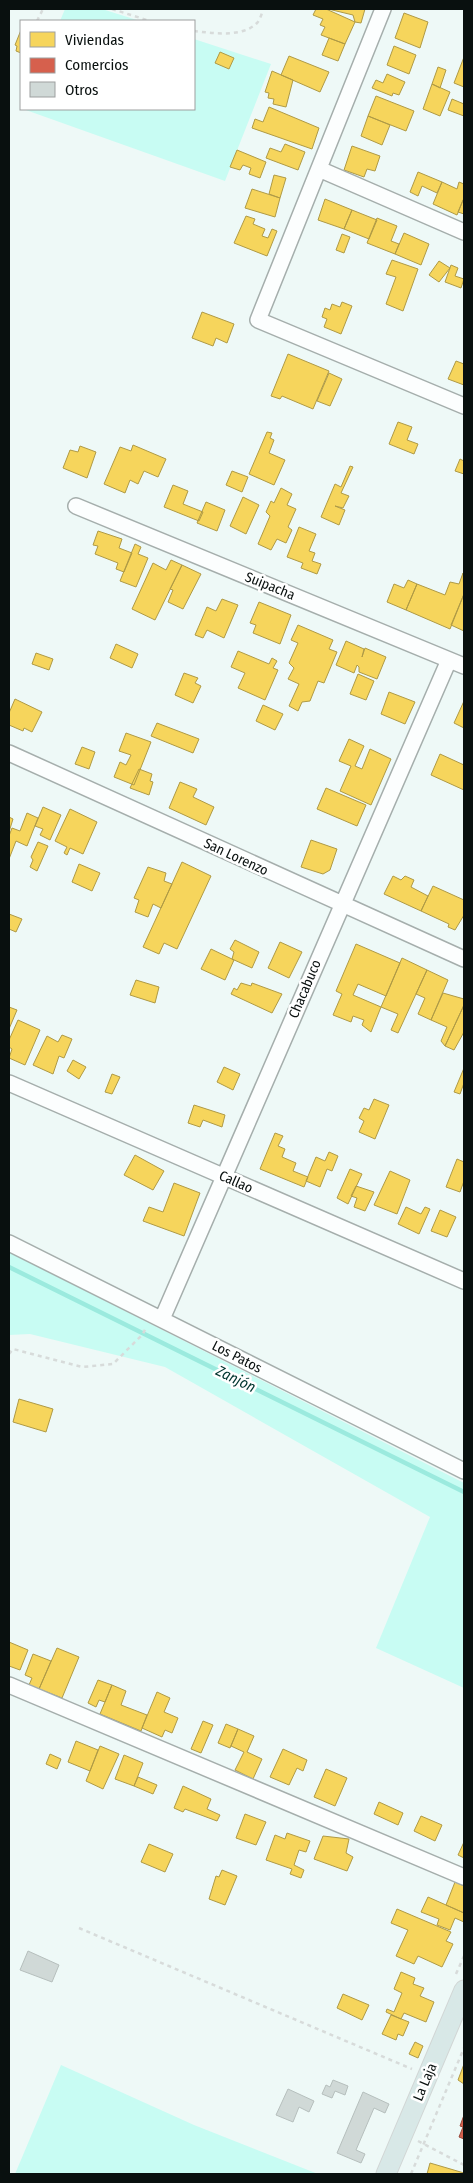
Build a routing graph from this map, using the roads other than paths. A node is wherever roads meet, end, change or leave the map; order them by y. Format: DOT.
graph roads {
  1 [pos="384,9"];
  2 [pos="319,169"];
  3 [pos="464,232"];
  4 [pos="464,406"];
  5 [pos="76,506"];
  6 [pos="449,660"];
  7 [pos="464,666"];
  8 [pos="9,753"];
  9 [pos="342,905"];
  10 [pos="464,959"];
  11 [pos="9,1083"];
  12 [pos="224,1177"];
  13 [pos="9,1243"];
  14 [pos="464,1281"];
  15 [pos="157,1317"];
  16 [pos="464,1471"];
  17 [pos="9,1685"];
  18 [pos="464,1877"];
  19 [pos="464,1990"];
  20 [pos="386,2174"];
  1 -- 2 [label="street"];
  2 -- 3 [label="street"];
  2 -- 4 [label="street"];
  5 -- 6 [label="street, Suipacha"];
  6 -- 7 [label="street, Suipacha"];
  6 -- 9 [label="street, Chacabuco"];
  8 -- 9 [label="street, San Lorenzo"];
  9 -- 10 [label="street, San Lorenzo"];
  9 -- 12 [label="street, Chacabuco"];
  11 -- 12 [label="street, Callao"];
  12 -- 14 [label="street, Callao"];
  12 -- 15 [label="street, Chacabuco"];
  13 -- 15 [label="street, Los Patos"];
  15 -- 16 [label="street, Los Patos"];
  17 -- 18 [label="street"];
  19 -- 20 [label="main road, La Laja"];
}
